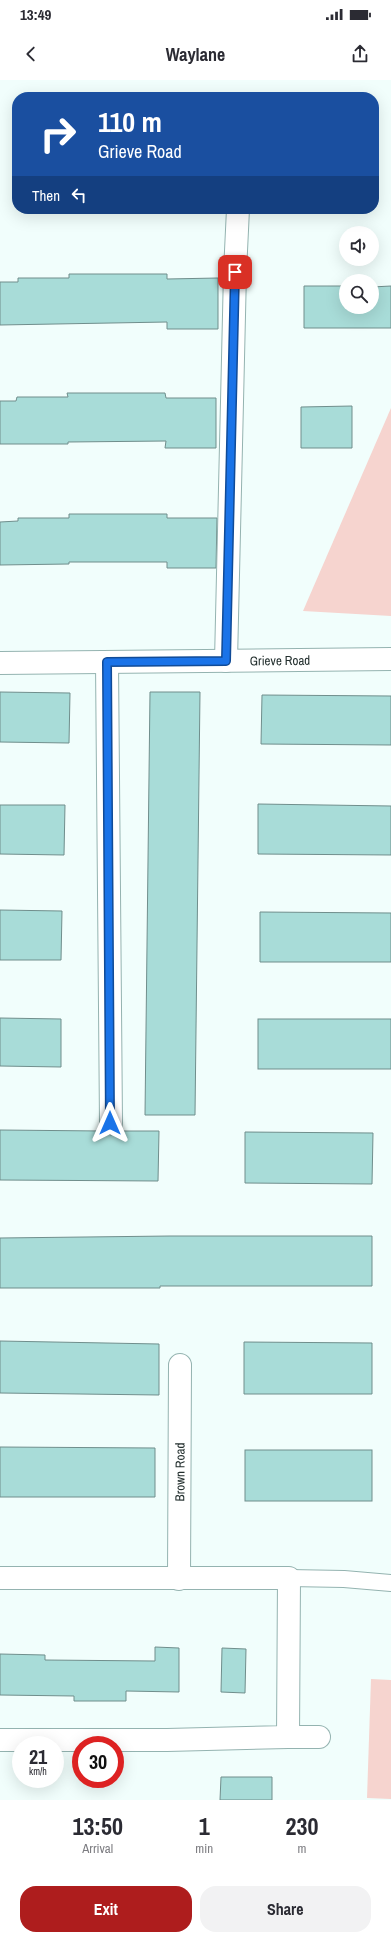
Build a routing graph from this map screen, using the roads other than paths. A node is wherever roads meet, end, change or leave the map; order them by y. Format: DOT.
graph roads {
  1 [pos="238,214"];
  2 [pos="391,659"];
  3 [pos="226,661"];
  4 [pos="107,662"];
  5 [pos="0,663"];
  6 [pos="110,1123"];
  7 [pos="180,1365"];
  8 [pos="0,1578"];
  9 [pos="289,1578"];
  10 [pos="180,1579"];
  11 [pos="391,1583"];
  12 [pos="288,1737"];
  13 [pos="319,1737"];
  14 [pos="0,1740"];
  1 -- 3 [label="street"];
  2 -- 3 [label="street, Grieve Road"];
  3 -- 4 [label="street, Grieve Road"];
  4 -- 5 [label="street, Grieve Road"];
  4 -- 6 [label="street"];
  7 -- 10 [label="street, Brown Road"];
  8 -- 10 [label="street"];
  9 -- 10 [label="street"];
  9 -- 11 [label="lane"];
  9 -- 12 [label="street"];
  12 -- 13 [label="street"];
  12 -- 14 [label="street"];
}
